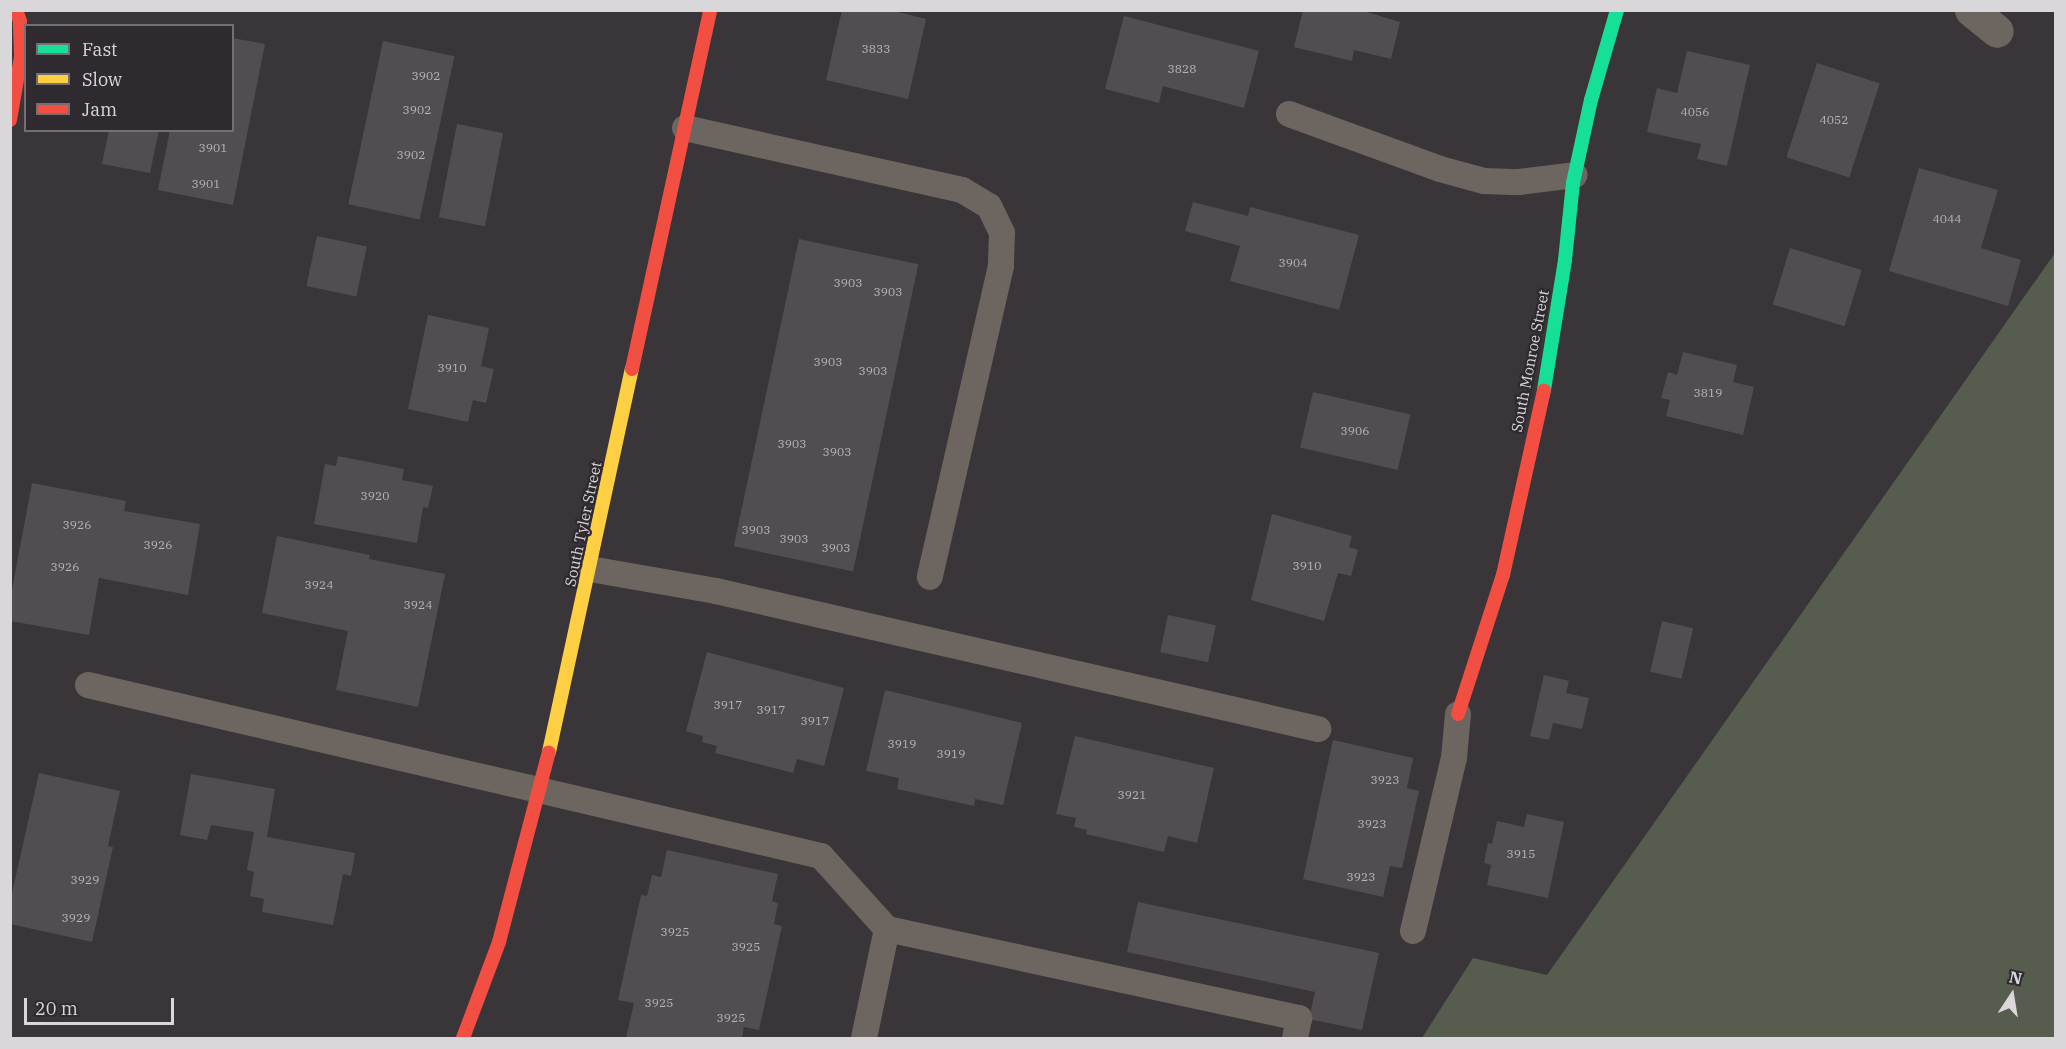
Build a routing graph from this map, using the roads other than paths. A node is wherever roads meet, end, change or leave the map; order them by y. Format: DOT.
graph roads {
  1 [pos="16,10"];
  2 [pos="710,10"];
  3 [pos="1617,10"];
  4 [pos="1971,10"];
  5 [pos="1997,31"];
  6 [pos="1289,114"];
  7 [pos="10,120"];
  8 [pos="685,128"];
  9 [pos="1575,175"];
  10 [pos="590,569"];
  11 [pos="930,577"];
  12 [pos="88,685"];
  13 [pos="1458,714"];
  14 [pos="1318,729"];
  15 [pos="539,790"];
  16 [pos="887,928"];
  17 [pos="1413,931"];
  18 [pos="463,1038"];
  19 [pos="864,1038"];
  20 [pos="1295,1038"];
  1 -- 7 [label="main road"];
  2 -- 8 [label="main road, South Tyler Street"];
  3 -- 9 [label="main road, South Monroe Street"];
  4 -- 5 [label="street"];
  6 -- 9 [label="lane"];
  8 -- 10 [label="main road, South Tyler Street"];
  8 -- 11 [label="lane"];
  9 -- 13 [label="main road, South Monroe Street"];
  10 -- 14 [label="lane"];
  10 -- 15 [label="main road, South Tyler Street"];
  12 -- 15 [label="lane"];
  13 -- 17 [label="lane"];
  15 -- 16 [label="lane"];
  15 -- 18 [label="main road, South Tyler Street"];
  16 -- 19 [label="lane"];
  16 -- 20 [label="lane"];
}
